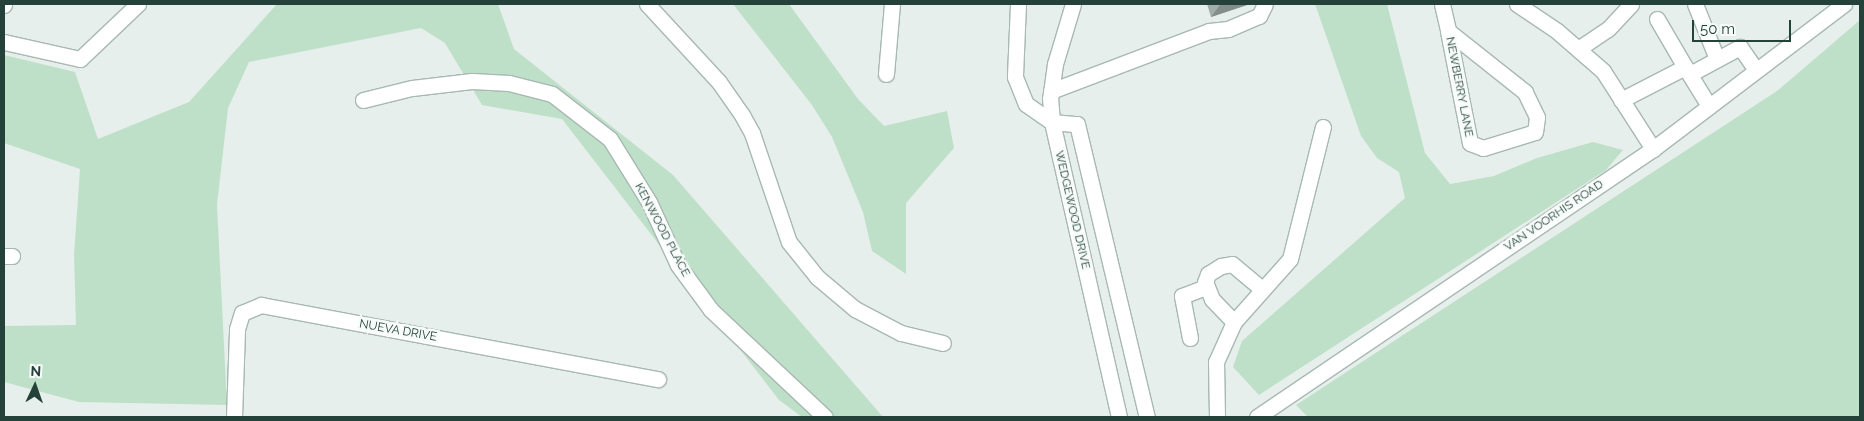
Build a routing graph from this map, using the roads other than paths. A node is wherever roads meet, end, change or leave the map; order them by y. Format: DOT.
graph roads {
  1 [pos="138,4"];
  2 [pos="647,4"];
  3 [pos="892,4"];
  4 [pos="1018,4"];
  5 [pos="1073,4"];
  6 [pos="1265,4"];
  7 [pos="1442,4"];
  8 [pos="1517,4"];
  9 [pos="1630,4"];
  10 [pos="1695,4"];
  11 [pos="1844,4"];
  12 [pos="1657,19"];
  13 [pos="1448,31"];
  14 [pos="4,42"];
  15 [pos="1578,49"];
  16 [pos="1717,59"];
  17 [pos="1756,70"];
  18 [pos="1687,71"];
  19 [pos="886,74"];
  20 [pos="1051,91"];
  21 [pos="362,100"];
  22 [pos="1622,100"];
  23 [pos="1709,106"];
  24 [pos="1052,122"];
  25 [pos="1323,127"];
  26 [pos="1653,149"];
  27 [pos="1206,287"];
  28 [pos="1262,289"];
  29 [pos="1234,322"];
  30 [pos="1190,338"];
  31 [pos="943,343"];
  32 [pos="658,379"];
  33 [pos="1264,416"];
  34 [pos="234,417"];
  35 [pos="825,417"];
  36 [pos="1120,417"];
  37 [pos="1147,417"];
  38 [pos="1217,417"];
  1 -- 14 [label="street"];
  2 -- 31 [label="street"];
  3 -- 19 [label="street"];
  4 -- 24 [label="street"];
  5 -- 20 [label="street, WEDGEWOOD DRIVE"];
  6 -- 20 [label="street"];
  7 -- 13 [label="street, NEWBERRY LANE"];
  8 -- 15 [label="street"];
  9 -- 15 [label="street"];
  10 -- 16 [label="street"];
  11 -- 17 [label="street, VAN VOORHIS ROAD"];
  12 -- 18 [label="street"];
  13 -- 13 [label="street, NEWBERRY LANE"];
  15 -- 22 [label="street"];
  16 -- 17 [label="street"];
  16 -- 18 [label="street"];
  17 -- 23 [label="street, VAN VOORHIS ROAD"];
  18 -- 22 [label="street"];
  18 -- 23 [label="street"];
  20 -- 24 [label="street, WEDGEWOOD DRIVE"];
  21 -- 35 [label="street, KENWOOD PLACE"];
  22 -- 26 [label="street"];
  23 -- 26 [label="street, VAN VOORHIS ROAD"];
  24 -- 36 [label="street, WEDGEWOOD DRIVE"];
  24 -- 37 [label="street"];
  25 -- 28 [label="street"];
  26 -- 33 [label="street, VAN VOORHIS ROAD"];
  27 -- 28 [label="street"];
  27 -- 29 [label="street"];
  27 -- 30 [label="street"];
  28 -- 29 [label="street"];
  29 -- 38 [label="street"];
  32 -- 34 [label="street, NUEVA DRIVE"];
}
